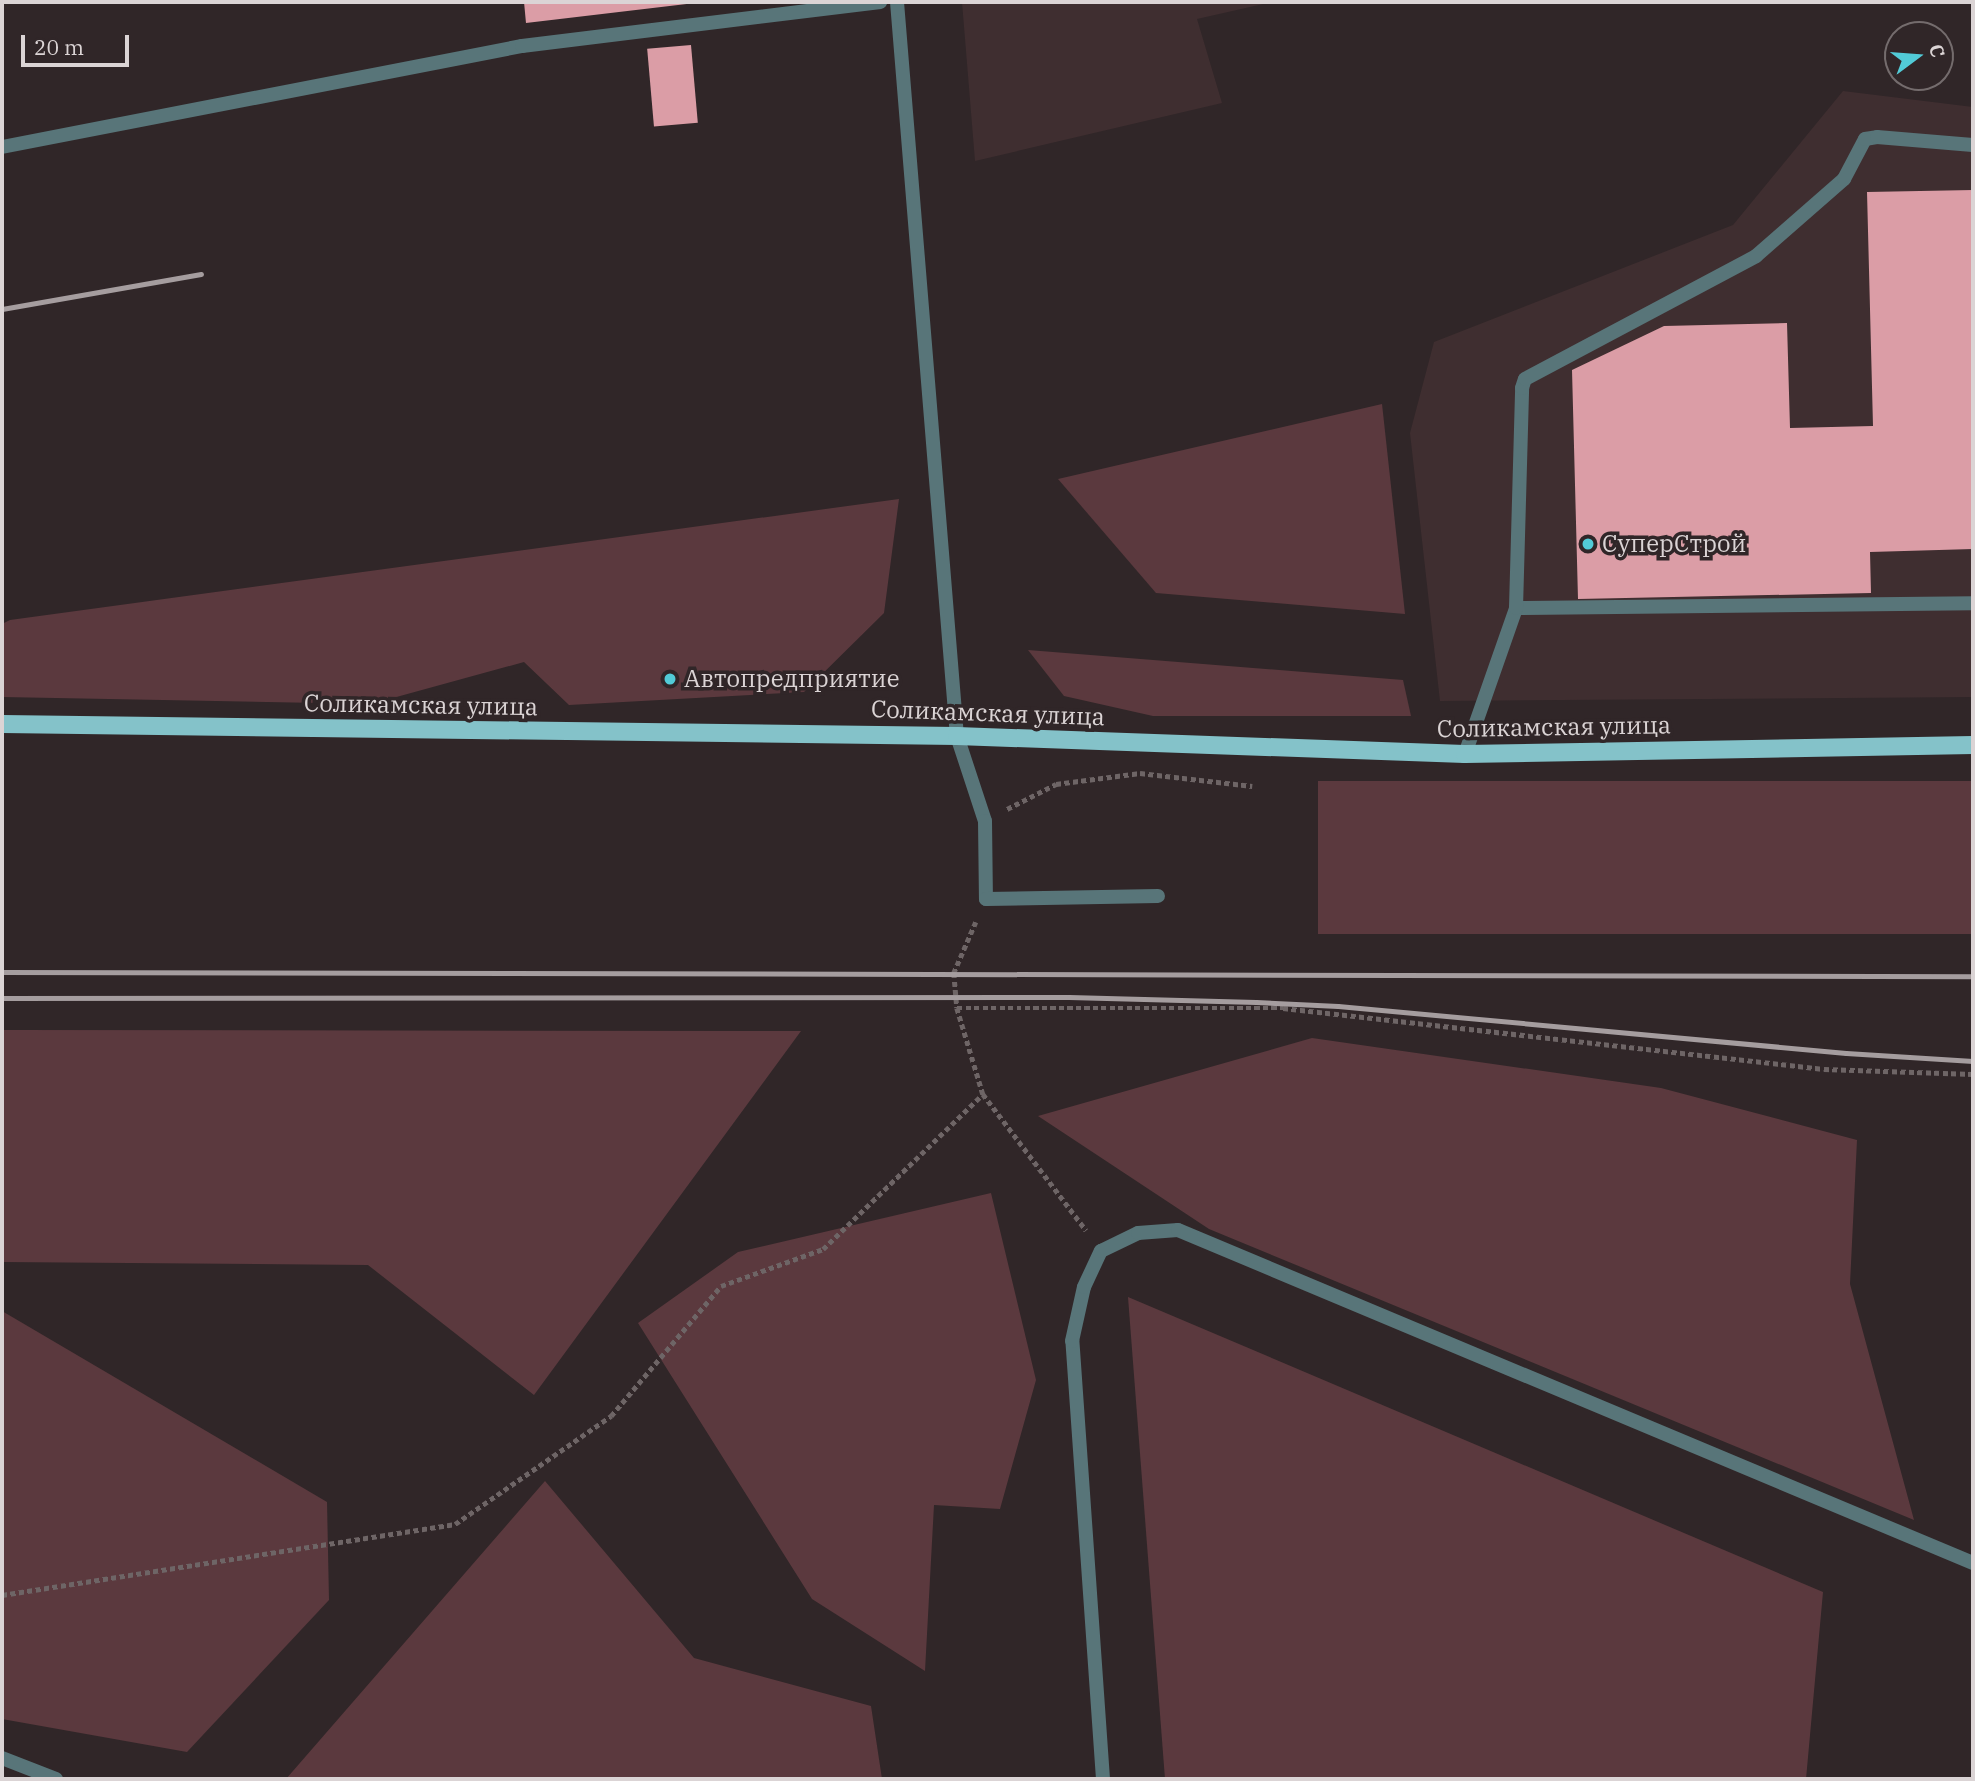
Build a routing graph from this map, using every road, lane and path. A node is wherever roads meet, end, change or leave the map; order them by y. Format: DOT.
graph roads {
  1 [pos="880,2"];
  2 [pos="897,2"];
  3 [pos="1973,145"];
  4 [pos="2,147"];
  5 [pos="1973,603"];
  6 [pos="1516,608"];
  7 [pos="2,724"];
  8 [pos="957,736"];
  9 [pos="1973,745"];
  10 [pos="1465,754"];
  11 [pos="1252,786"];
  12 [pos="985,821"];
  13 [pos="1158,896"];
  14 [pos="986,899"];
  15 [pos="957,1009"];
  16 [pos="1973,1074"];
  17 [pos="982,1094"];
  18 [pos="1101,1251"];
  19 [pos="1973,1563"];
  20 [pos="2,1595"];
  21 [pos="2,1758"];
  22 [pos="55,1779"];
  23 [pos="1102,1779"];
  1 -- 4 [label="street"];
  2 -- 8 [label="street"];
  3 -- 6 [label="street"];
  5 -- 6 [label="street"];
  6 -- 10 [label="street"];
  7 -- 8 [label="main road, Соликамская улица"];
  8 -- 10 [label="main road, Соликамская улица"];
  8 -- 12 [label="street"];
  9 -- 10 [label="main road, Соликамская улица"];
  11 -- 12 [label="path"];
  12 -- 14 [label="street"];
  13 -- 14 [label="street"];
  14 -- 15 [label="path"];
  15 -- 16 [label="path"];
  15 -- 17 [label="path"];
  17 -- 18 [label="path"];
  17 -- 20 [label="path"];
  18 -- 19 [label="street"];
  18 -- 23 [label="street"];
  21 -- 22 [label="street"];
}
